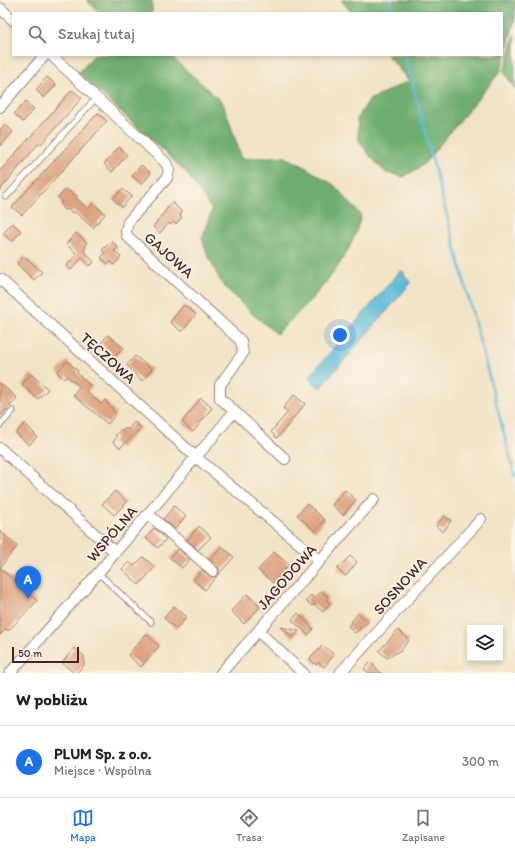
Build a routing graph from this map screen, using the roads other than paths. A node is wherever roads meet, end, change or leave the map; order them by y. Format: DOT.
graph roads {
  1 [pos="0,8"];
  2 [pos="12,19"];
  3 [pos="44,56"];
  4 [pos="52,56"];
  5 [pos="96,98"];
  6 [pos="0,107"];
  7 [pos="6,196"];
  8 [pos="0,279"];
  9 [pos="13,411"];
  10 [pos="234,412"];
  11 [pos="0,425"];
  12 [pos="0,448"];
  13 [pos="197,458"];
  14 [pos="285,459"];
  15 [pos="374,499"];
  16 [pos="148,514"];
  17 [pos="481,519"];
  18 [pos="115,552"];
  19 [pos="320,561"];
  20 [pos="213,571"];
  21 [pos="98,573"];
  22 [pos="151,622"];
  23 [pos="259,632"];
  24 [pos="10,673"];
  25 [pos="221,673"];
  26 [pos="303,673"];
  27 [pos="340,673"];
  1 -- 2 [label="street"];
  3 -- 6 [label="street"];
  4 -- 5 [label="street, GAJOWA"];
  5 -- 7 [label="lane"];
  5 -- 10 [label="street, GAJOWA"];
  8 -- 13 [label="street, TĘCZOWA"];
  9 -- 11 [label="lane"];
  10 -- 13 [label="street, WSPÓLNA"];
  10 -- 14 [label="street, GAJOWA"];
  12 -- 18 [label="street"];
  13 -- 16 [label="street, WSPÓLNA"];
  13 -- 19 [label="street, TĘCZOWA"];
  15 -- 19 [label="street, JAGODOWA"];
  16 -- 18 [label="street, WSPÓLNA"];
  16 -- 20 [label="street"];
  17 -- 27 [label="street, SOSNOWA"];
  18 -- 21 [label="street, WSPÓLNA"];
  19 -- 23 [label="street, JAGODOWA"];
  21 -- 22 [label="lane"];
  21 -- 24 [label="street, WSPÓLNA"];
  23 -- 25 [label="street, JAGODOWA"];
  23 -- 26 [label="street"];
}
